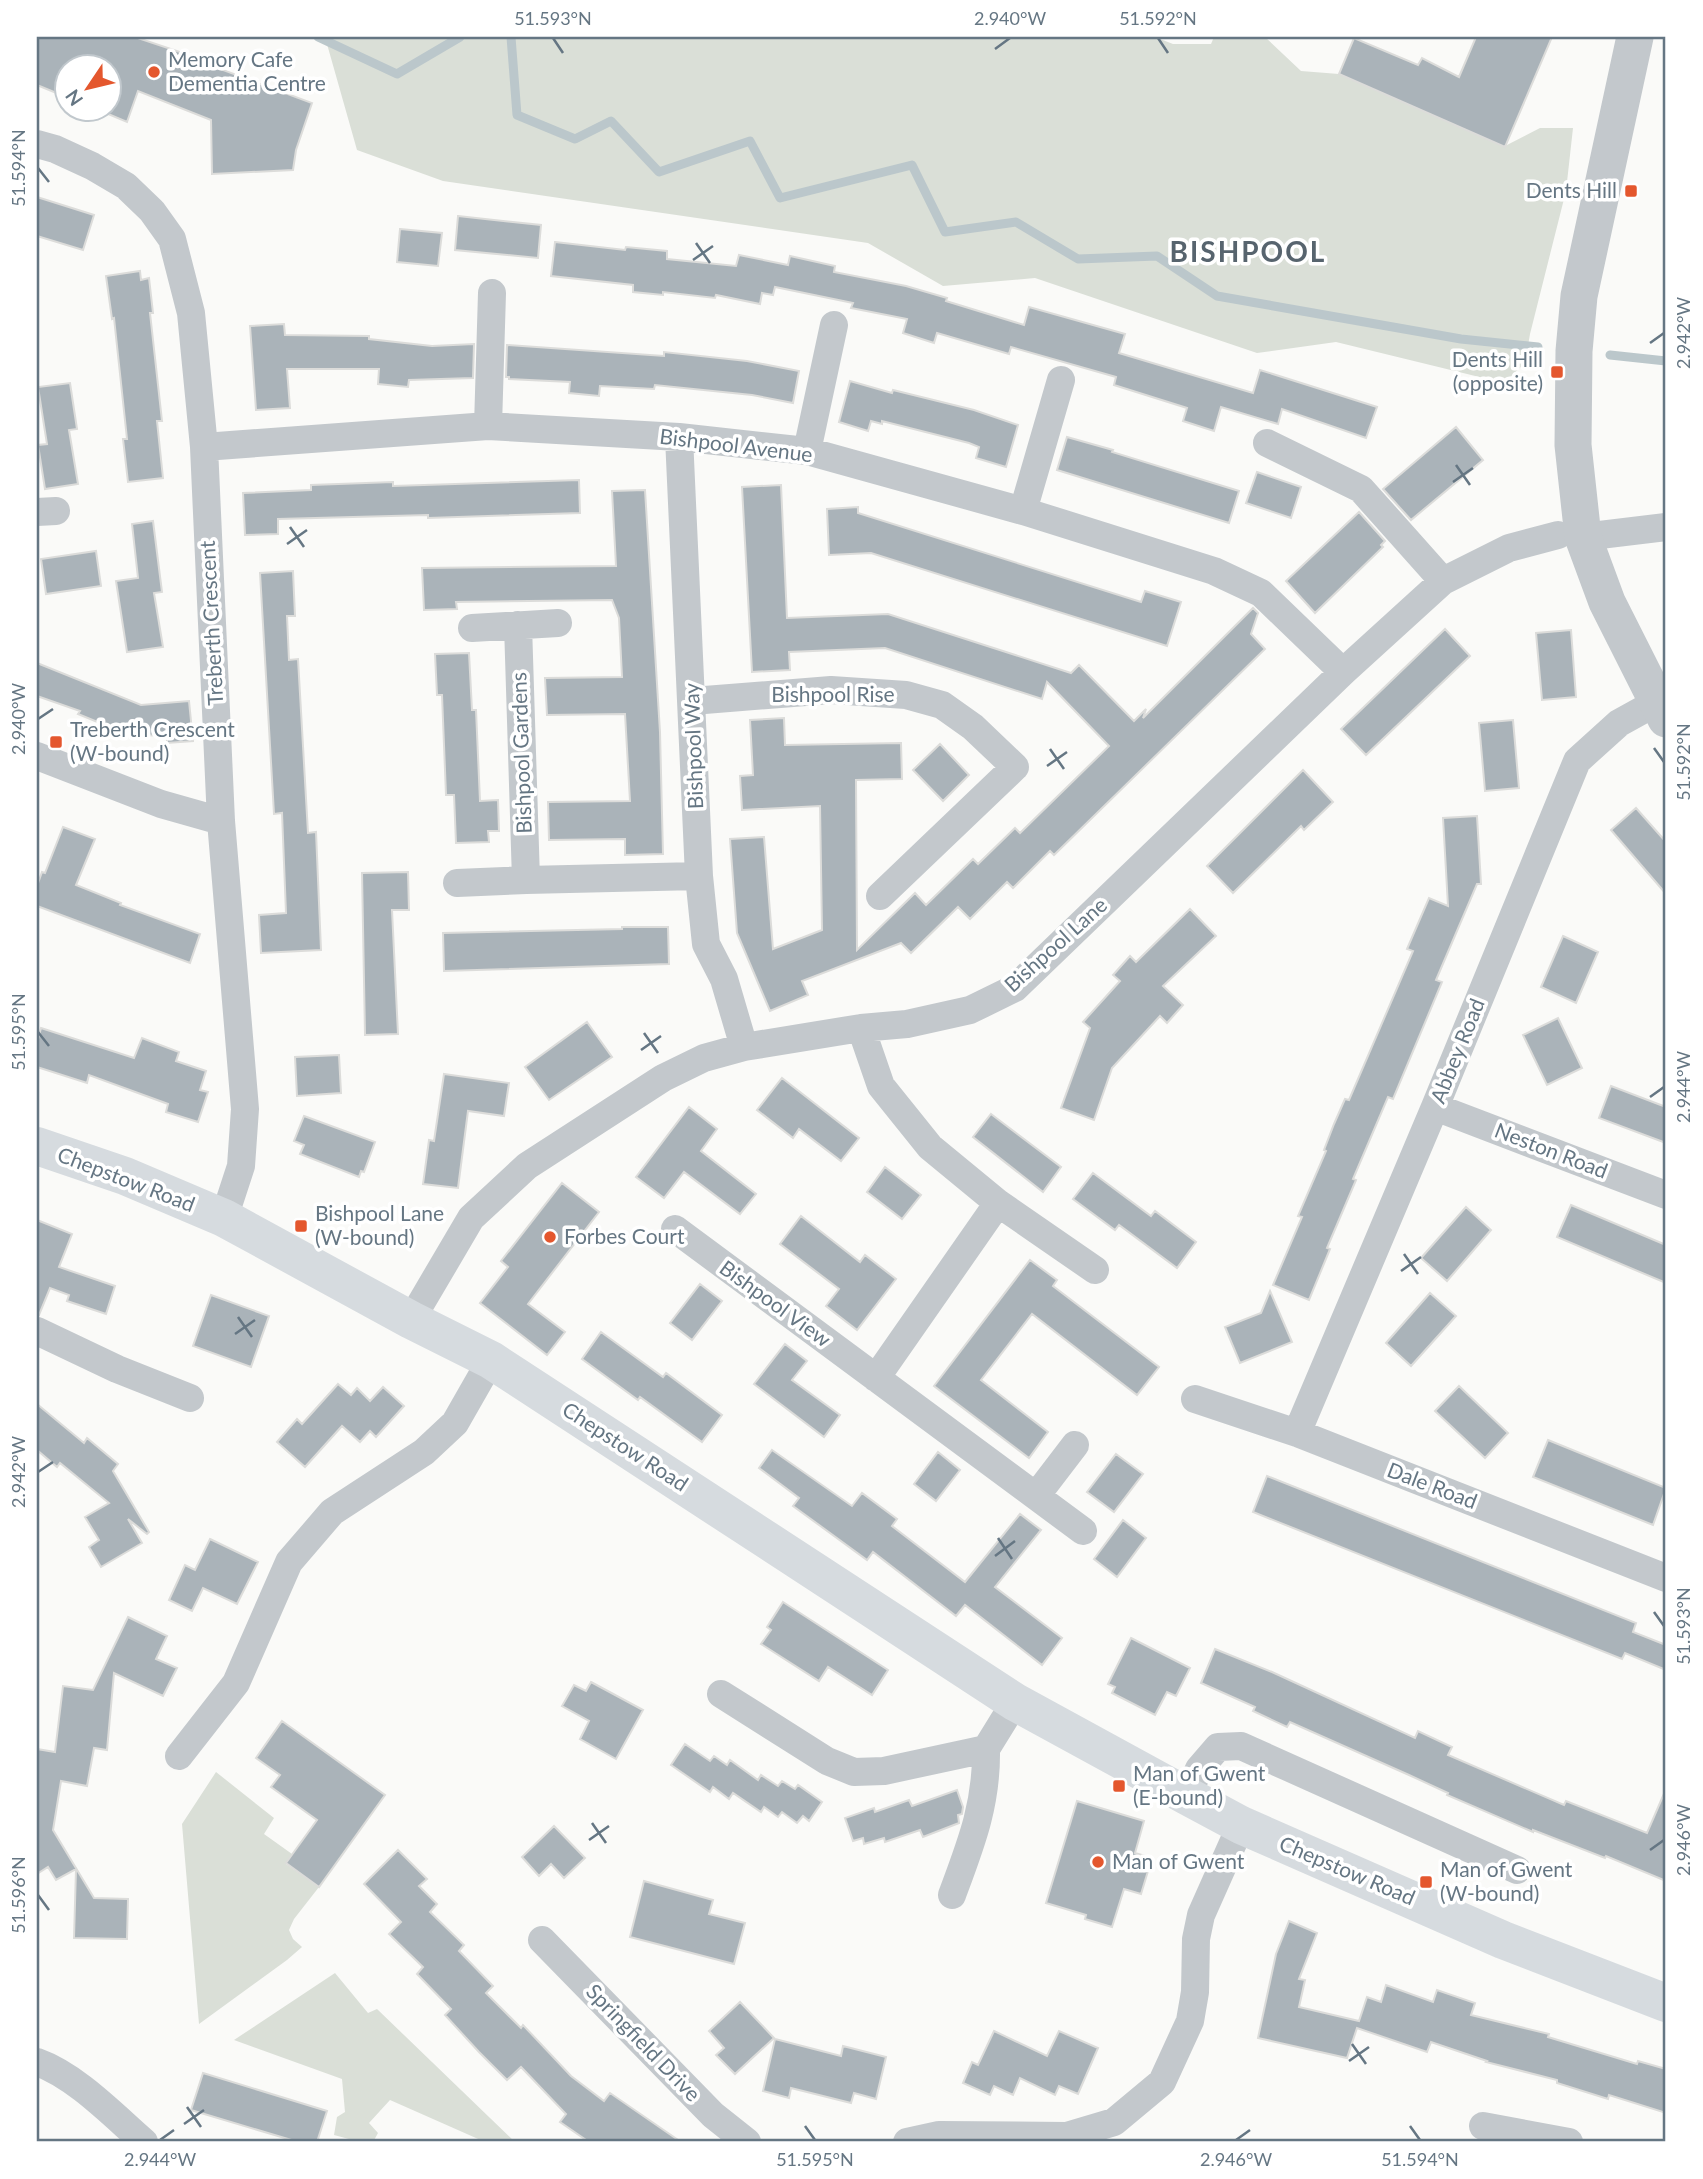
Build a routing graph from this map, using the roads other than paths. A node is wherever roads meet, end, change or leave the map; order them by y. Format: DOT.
graph roads {
  1 [pos="1636,37"];
  2 [pos="37,144"];
  3 [pos="492,293"];
  4 [pos="834,325"];
  5 [pos="1061,380"];
  6 [pos="488,426"];
  7 [pos="679,437"];
  8 [pos="1267,443"];
  9 [pos="204,447"];
  10 [pos="807,452"];
  11 [pos="1023,511"];
  12 [pos="1666,527"];
  13 [pos="1571,536"];
  14 [pos="1443,581"];
  15 [pos="558,623"];
  16 [pos="518,625"];
  17 [pos="472,628"];
  18 [pos="1343,672"];
  19 [pos="692,701"];
  20 [pos="1662,711"];
  21 [pos="37,756"];
  22 [pos="221,821"];
  23 [pos="699,876"];
  24 [pos="526,880"];
  25 [pos="457,883"];
  26 [pos="880,896"];
  27 [pos="861,1028"];
  28 [pos="744,1047"];
  29 [pos="1435,1107"];
  30 [pos="37,1146"];
  31 [pos="1666,1195"];
  32 [pos="998,1203"];
  33 [pos="224,1218"];
  34 [pos="675,1230"];
  35 [pos="1095,1270"];
  36 [pos="411,1320"];
  37 [pos="37,1331"];
  38 [pos="491,1360"];
  39 [pos="876,1378"];
  40 [pos="190,1398"];
  41 [pos="1195,1399"];
  42 [pos="1297,1433"];
  43 [pos="1075,1444"];
  44 [pos="1036,1496"];
  45 [pos="1083,1531"];
  46 [pos="1666,1577"];
  47 [pos="721,1694"];
  48 [pos="1015,1702"];
  49 [pos="986,1749"];
  50 [pos="179,1756"];
  51 [pos="1187,1796"];
  52 [pos="1241,1825"];
  53 [pos="1517,1870"];
  54 [pos="953,1895"];
  55 [pos="542,1940"];
  56 [pos="1666,2003"];
  57 [pos="37,2062"];
  58 [pos="1483,2126"];
  59 [pos="144,2142"];
  60 [pos="747,2142"];
  61 [pos="907,2142"];
  62 [pos="1569,2142"];
  1 -- 13 [label="street"];
  2 -- 9 [label="street, Treberth Crescent"];
  3 -- 6 [label="street"];
  4 -- 10 [label="street"];
  5 -- 11 [label="street"];
  6 -- 7 [label="street, Bishpool Avenue"];
  6 -- 9 [label="street, Bishpool Avenue"];
  7 -- 10 [label="street, Bishpool Avenue"];
  7 -- 19 [label="street, Bishpool Way"];
  8 -- 14 [label="street"];
  9 -- 22 [label="street, Treberth Crescent"];
  10 -- 11 [label="street, Bishpool Avenue"];
  11 -- 18 [label="street, Bishpool Avenue"];
  12 -- 13 [label="street"];
  13 -- 14 [label="street, Bishpool Lane"];
  13 -- 20 [label="street"];
  14 -- 18 [label="street, Bishpool Lane"];
  15 -- 16 [label="street"];
  16 -- 17 [label="street"];
  16 -- 24 [label="street, Bishpool Gardens"];
  18 -- 27 [label="street, Bishpool Lane"];
  19 -- 23 [label="street, Bishpool Way"];
  19 -- 26 [label="street, Bishpool Rise"];
  20 -- 29 [label="street, Abbey Road"];
  21 -- 22 [label="street"];
  22 -- 33 [label="street, Treberth Crescent"];
  23 -- 24 [label="street"];
  23 -- 28 [label="street, Bishpool Way"];
  24 -- 25 [label="street"];
  27 -- 28 [label="street, Bishpool Lane"];
  27 -- 32 [label="street"];
  28 -- 36 [label="street, Bishpool Lane"];
  29 -- 31 [label="street, Neston Road"];
  29 -- 42 [label="street, Abbey Road"];
  30 -- 33 [label="main road, Chepstow Road"];
  32 -- 35 [label="street"];
  32 -- 39 [label="street"];
  33 -- 36 [label="main road, Chepstow Road"];
  34 -- 39 [label="street, Bishpool View"];
  36 -- 38 [label="main road, Chepstow Road"];
  37 -- 40 [label="street"];
  38 -- 48 [label="main road, Chepstow Road"];
  38 -- 50 [label="street"];
  39 -- 44 [label="street, Bishpool View"];
  41 -- 42 [label="street, Dale Road"];
  42 -- 46 [label="street, Dale Road"];
  43 -- 44 [label="street"];
  44 -- 45 [label="street, Bishpool View"];
  47 -- 49 [label="street"];
  48 -- 49 [label="street"];
  48 -- 51 [label="main road, Chepstow Road"];
  49 -- 54 [label="street"];
  51 -- 52 [label="main road, Chepstow Road"];
  51 -- 53 [label="street"];
  52 -- 56 [label="main road, Chepstow Road"];
  52 -- 61 [label="street"];
  55 -- 60 [label="street, Springfield Drive"];
  57 -- 59 [label="street"];
  58 -- 62 [label="street"];
}
